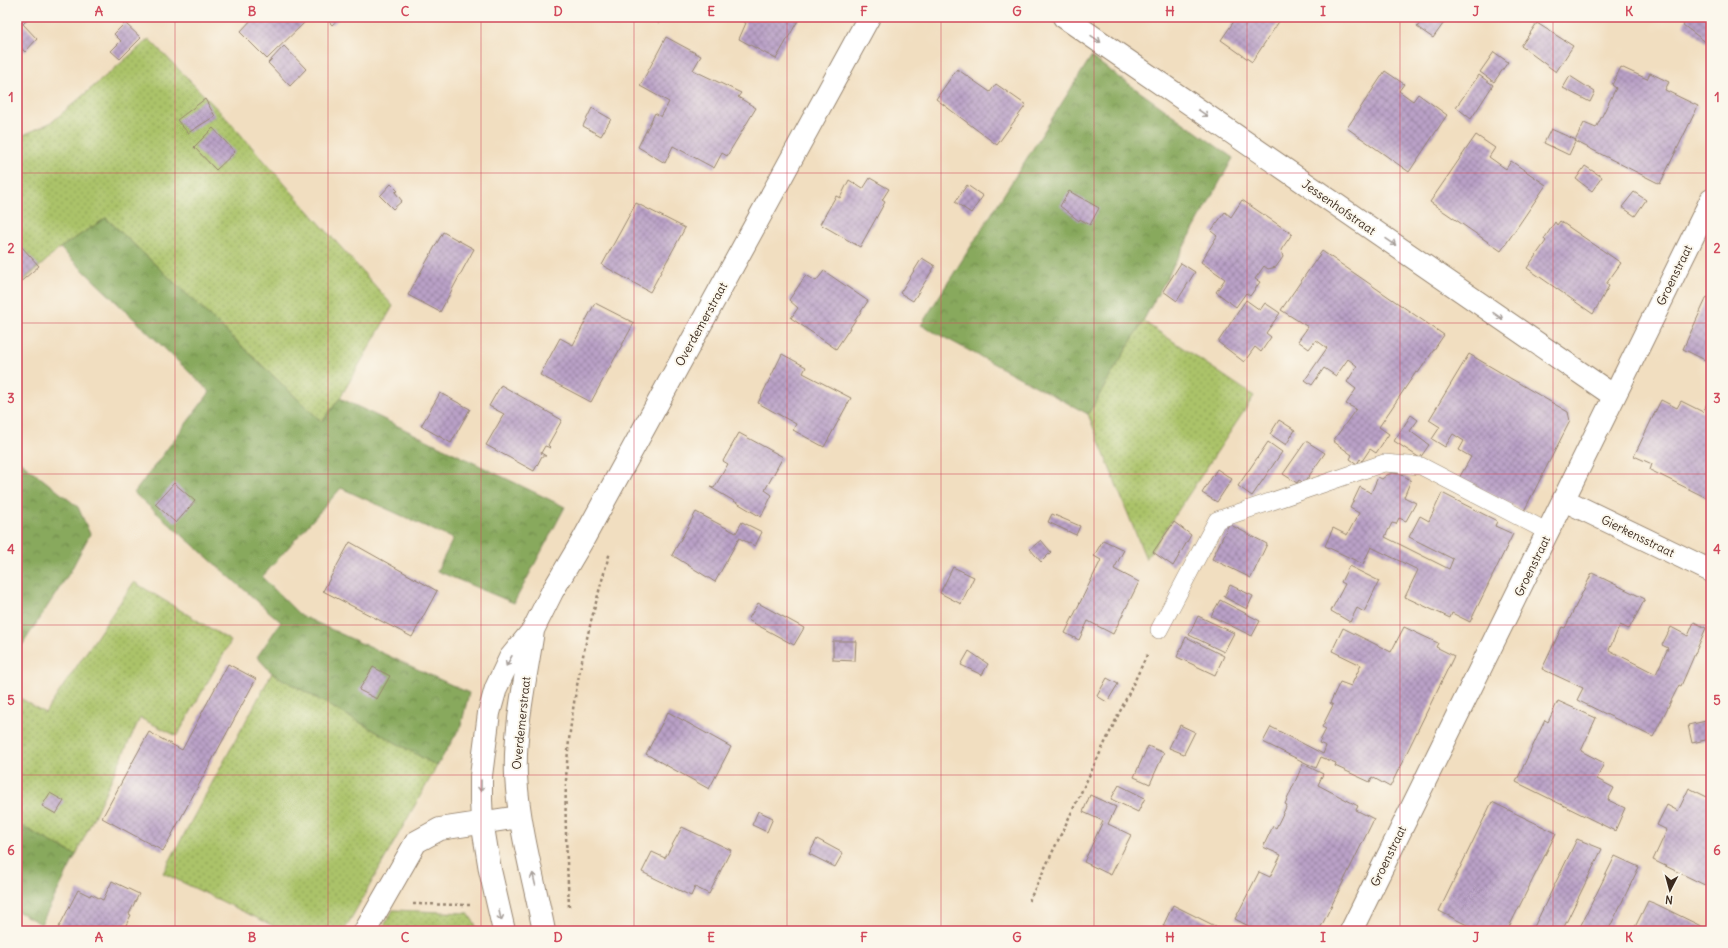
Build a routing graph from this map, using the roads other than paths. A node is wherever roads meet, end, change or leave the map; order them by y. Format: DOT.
graph roads {
  1 [pos="869,17"];
  2 [pos="1064,17"];
  3 [pos="1711,200"];
  4 [pos="1614,396"];
  5 [pos="1564,500"];
  6 [pos="1548,532"];
  7 [pos="1711,572"];
  8 [pos="533,630"];
  9 [pos="1159,630"];
  10 [pos="519,817"];
  11 [pos="482,822"];
  12 [pos="365,931"];
  13 [pos="504,931"];
  14 [pos="544,931"];
  15 [pos="1351,931"];
  1 -- 8 [label="street, Overdemerstraat"];
  2 -- 4 [label="street, Jessenhofstraat, one-way"];
  3 -- 4 [label="street, Groenstraat"];
  4 -- 5 [label="street, Groenstraat"];
  5 -- 6 [label="street, Groenstraat"];
  5 -- 7 [label="street, Gierkensstraat"];
  6 -- 9 [label="lane"];
  6 -- 15 [label="street, Groenstraat"];
  8 -- 10 [label="street, Overdemerstraat"];
  8 -- 11 [label="street, Overdemerstraat, one-way"];
  10 -- 11 [label="street"];
  14 -- 10 [label="street, Overdemerstraat, one-way"];
  11 -- 12 [label="street"];
  11 -- 13 [label="street, Overdemerstraat, one-way"];
}
